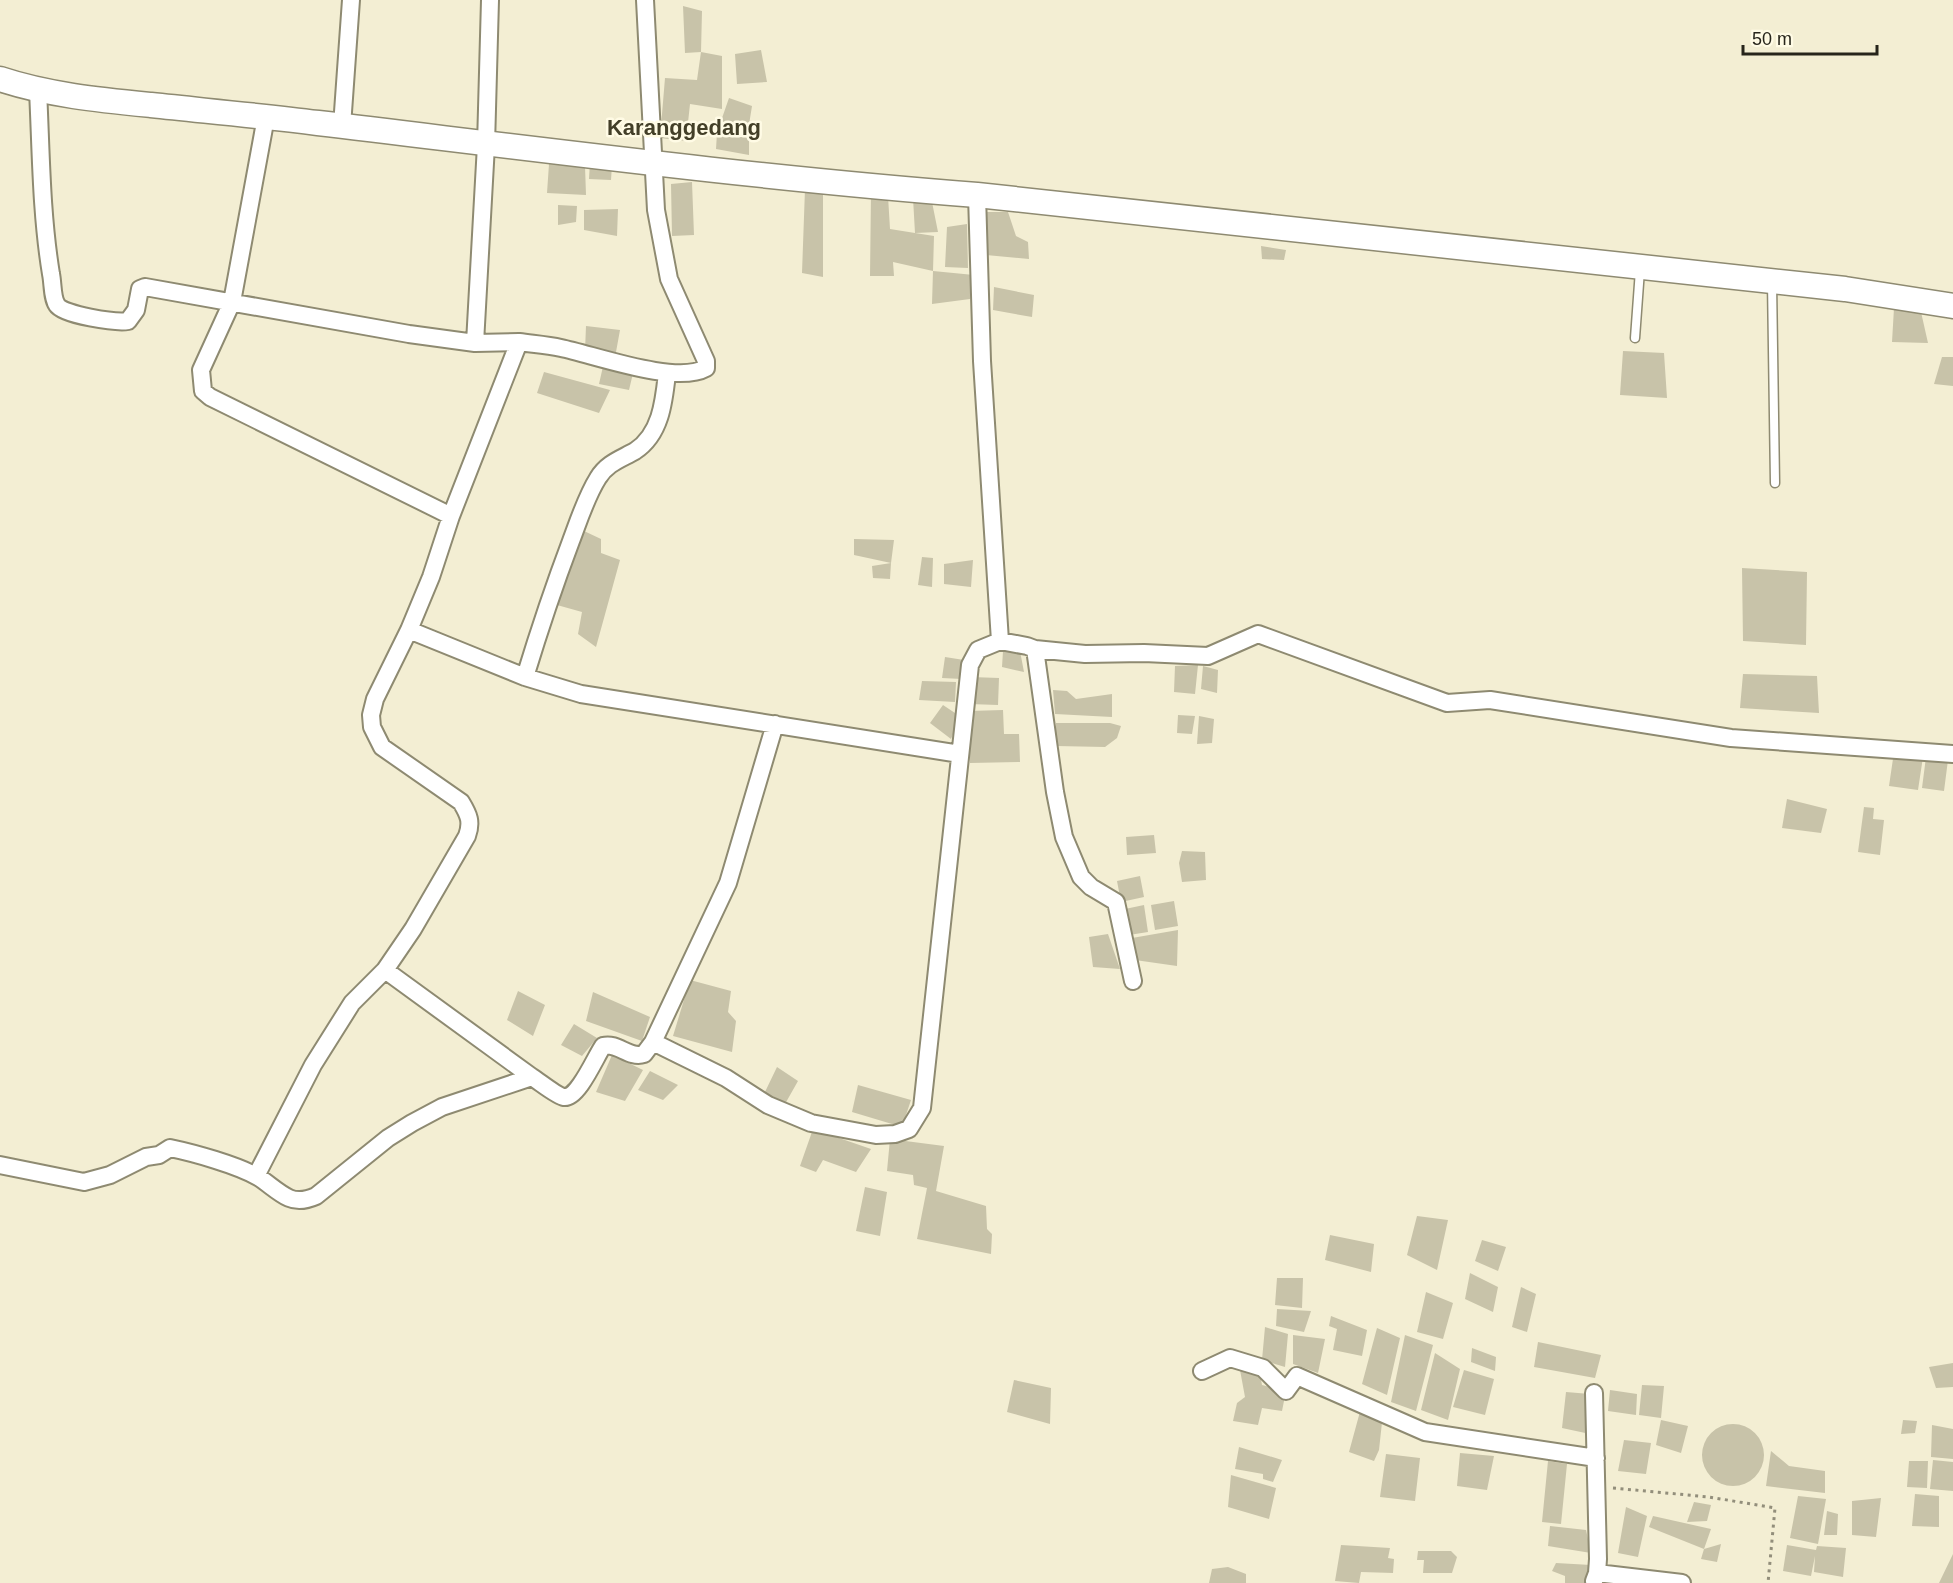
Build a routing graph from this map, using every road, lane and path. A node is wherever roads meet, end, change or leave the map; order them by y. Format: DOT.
graph roads {
  1 [pos="351,0"];
  2 [pos="490,0"];
  3 [pos="645,0"];
  4 [pos="0,79"];
  5 [pos="38,90"];
  6 [pos="266,117"];
  7 [pos="342,126"];
  8 [pos="486,145"];
  9 [pos="653,163"];
  10 [pos="977,195"];
  11 [pos="1640,267"];
  12 [pos="1772,281"];
  13 [pos="232,303"];
  14 [pos="1953,306"];
  15 [pos="1635,338"];
  16 [pos="519,342"];
  17 [pos="475,343"];
  18 [pos="667,373"];
  19 [pos="1775,483"];
  20 [pos="451,516"];
  21 [pos="409,630"];
  22 [pos="1000,641"];
  23 [pos="1035,649"];
  24 [pos="525,676"];
  25 [pos="775,724"];
  26 [pos="960,754"];
  27 [pos="1953,754"];
  28 [pos="385,970"];
  29 [pos="1133,981"];
  30 [pos="653,1042"];
  31 [pos="532,1077"];
  32 [pos="0,1165"];
  33 [pos="256,1176"];
  34 [pos="1202,1371"];
  35 [pos="1594,1393"];
  36 [pos="1596,1458"];
  37 [pos="1596,1486"];
  38 [pos="1595,1578"];
  39 [pos="1682,1583"];
  40 [pos="1768,1583"];
  1 -- 7 [label="street"];
  2 -- 8 [label="street"];
  3 -- 9 [label="street"];
  4 -- 5 [label="street"];
  5 -- 6 [label="street"];
  5 -- 13 [label="street"];
  6 -- 7 [label="street"];
  6 -- 13 [label="street"];
  7 -- 8 [label="street"];
  8 -- 9 [label="street"];
  8 -- 17 [label="street"];
  9 -- 10 [label="street"];
  9 -- 18 [label="street"];
  10 -- 11 [label="street"];
  10 -- 22 [label="street"];
  11 -- 12 [label="street"];
  11 -- 15 [label="lane"];
  12 -- 14 [label="street"];
  12 -- 19 [label="lane"];
  13 -- 17 [label="street"];
  13 -- 20 [label="street"];
  16 -- 17 [label="street"];
  16 -- 18 [label="street"];
  16 -- 20 [label="street"];
  18 -- 24 [label="street"];
  20 -- 21 [label="street"];
  21 -- 24 [label="street"];
  21 -- 28 [label="street"];
  22 -- 23 [label="street"];
  22 -- 26 [label="street"];
  23 -- 27 [label="street"];
  23 -- 29 [label="street"];
  24 -- 25 [label="street"];
  25 -- 26 [label="street"];
  25 -- 30 [label="street"];
  26 -- 30 [label="street"];
  28 -- 31 [label="street"];
  28 -- 33 [label="street"];
  30 -- 31 [label="street"];
  31 -- 33 [label="street"];
  32 -- 33 [label="street"];
  34 -- 36 [label="street"];
  35 -- 36 [label="street"];
  36 -- 37 [label="street"];
  37 -- 38 [label="street"];
  37 -- 40 [label="path"];
  38 -- 39 [label="street"];
}
